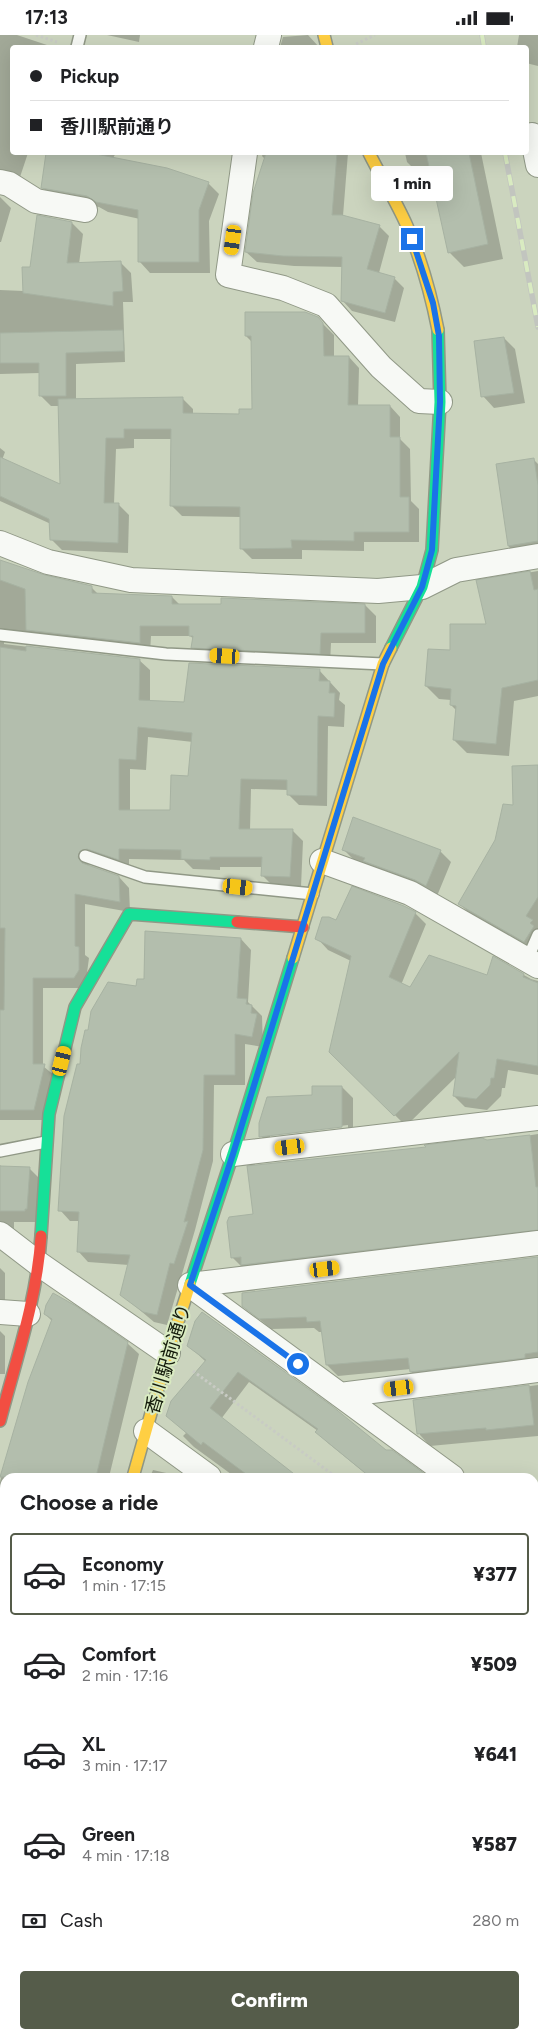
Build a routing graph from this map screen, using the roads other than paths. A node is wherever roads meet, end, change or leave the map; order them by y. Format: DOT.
graph roads {
  1 [pos="532,135"];
  2 [pos="245,155"];
  3 [pos="371,155"];
  4 [pos="538,165"];
  5 [pos="0,182"];
  6 [pos="85,210"];
  7 [pos="440,402"];
  8 [pos="0,543"];
  9 [pos="538,556"];
  10 [pos="422,587"];
  11 [pos="0,635"];
  12 [pos="383,664"];
  13 [pos="85,856"];
  14 [pos="322,861"];
  15 [pos="312,894"];
  16 [pos="303,927"];
  17 [pos="538,935"];
  18 [pos="533,963"];
  19 [pos="538,1118"];
  20 [pos="46,1142"];
  21 [pos="0,1151"];
  22 [pos="233,1154"];
  23 [pos="0,1234"];
  24 [pos="538,1243"];
  25 [pos="39,1264"];
  26 [pos="190,1285"];
  27 [pos="0,1312"];
  28 [pos="28,1313"];
  29 [pos="168,1353"];
  30 [pos="538,1371"];
  31 [pos="340,1395"];
  32 [pos="0,1421"];
  33 [pos="146,1431"];
  34 [pos="134,1473"];
  35 [pos="204,1473"];
  36 [pos="447,1473"];
  1 -- 4 [label="street"];
  2 -- 7 [label="street"];
  3 -- 7 [label="street, 香川駅前通り"];
  5 -- 6 [label="street"];
  7 -- 10 [label="street, 香川駅前通り"];
  8 -- 10 [label="street"];
  9 -- 10 [label="street"];
  10 -- 12 [label="street, 香川駅前通り"];
  11 -- 12 [label="lane"];
  12 -- 14 [label="street, 香川駅前通り"];
  13 -- 15 [label="lane"];
  14 -- 15 [label="street, 香川駅前通り"];
  14 -- 18 [label="street"];
  15 -- 16 [label="street, 香川駅前通り"];
  16 -- 20 [label="street"];
  16 -- 22 [label="street, 香川駅前通り"];
  17 -- 18 [label="lane"];
  19 -- 22 [label="street"];
  20 -- 21 [label="lane"];
  20 -- 25 [label="street"];
  22 -- 26 [label="street, 香川駅前通り"];
  23 -- 25 [label="street"];
  24 -- 26 [label="street"];
  25 -- 28 [label="street"];
  25 -- 29 [label="street"];
  26 -- 29 [label="street, 香川駅前通り"];
  26 -- 31 [label="street"];
  27 -- 28 [label="street"];
  28 -- 32 [label="street"];
  29 -- 33 [label="street, 香川駅前通り"];
  30 -- 31 [label="street"];
  31 -- 36 [label="street"];
  33 -- 34 [label="street, 香川駅前通り"];
  33 -- 35 [label="street"];
}
